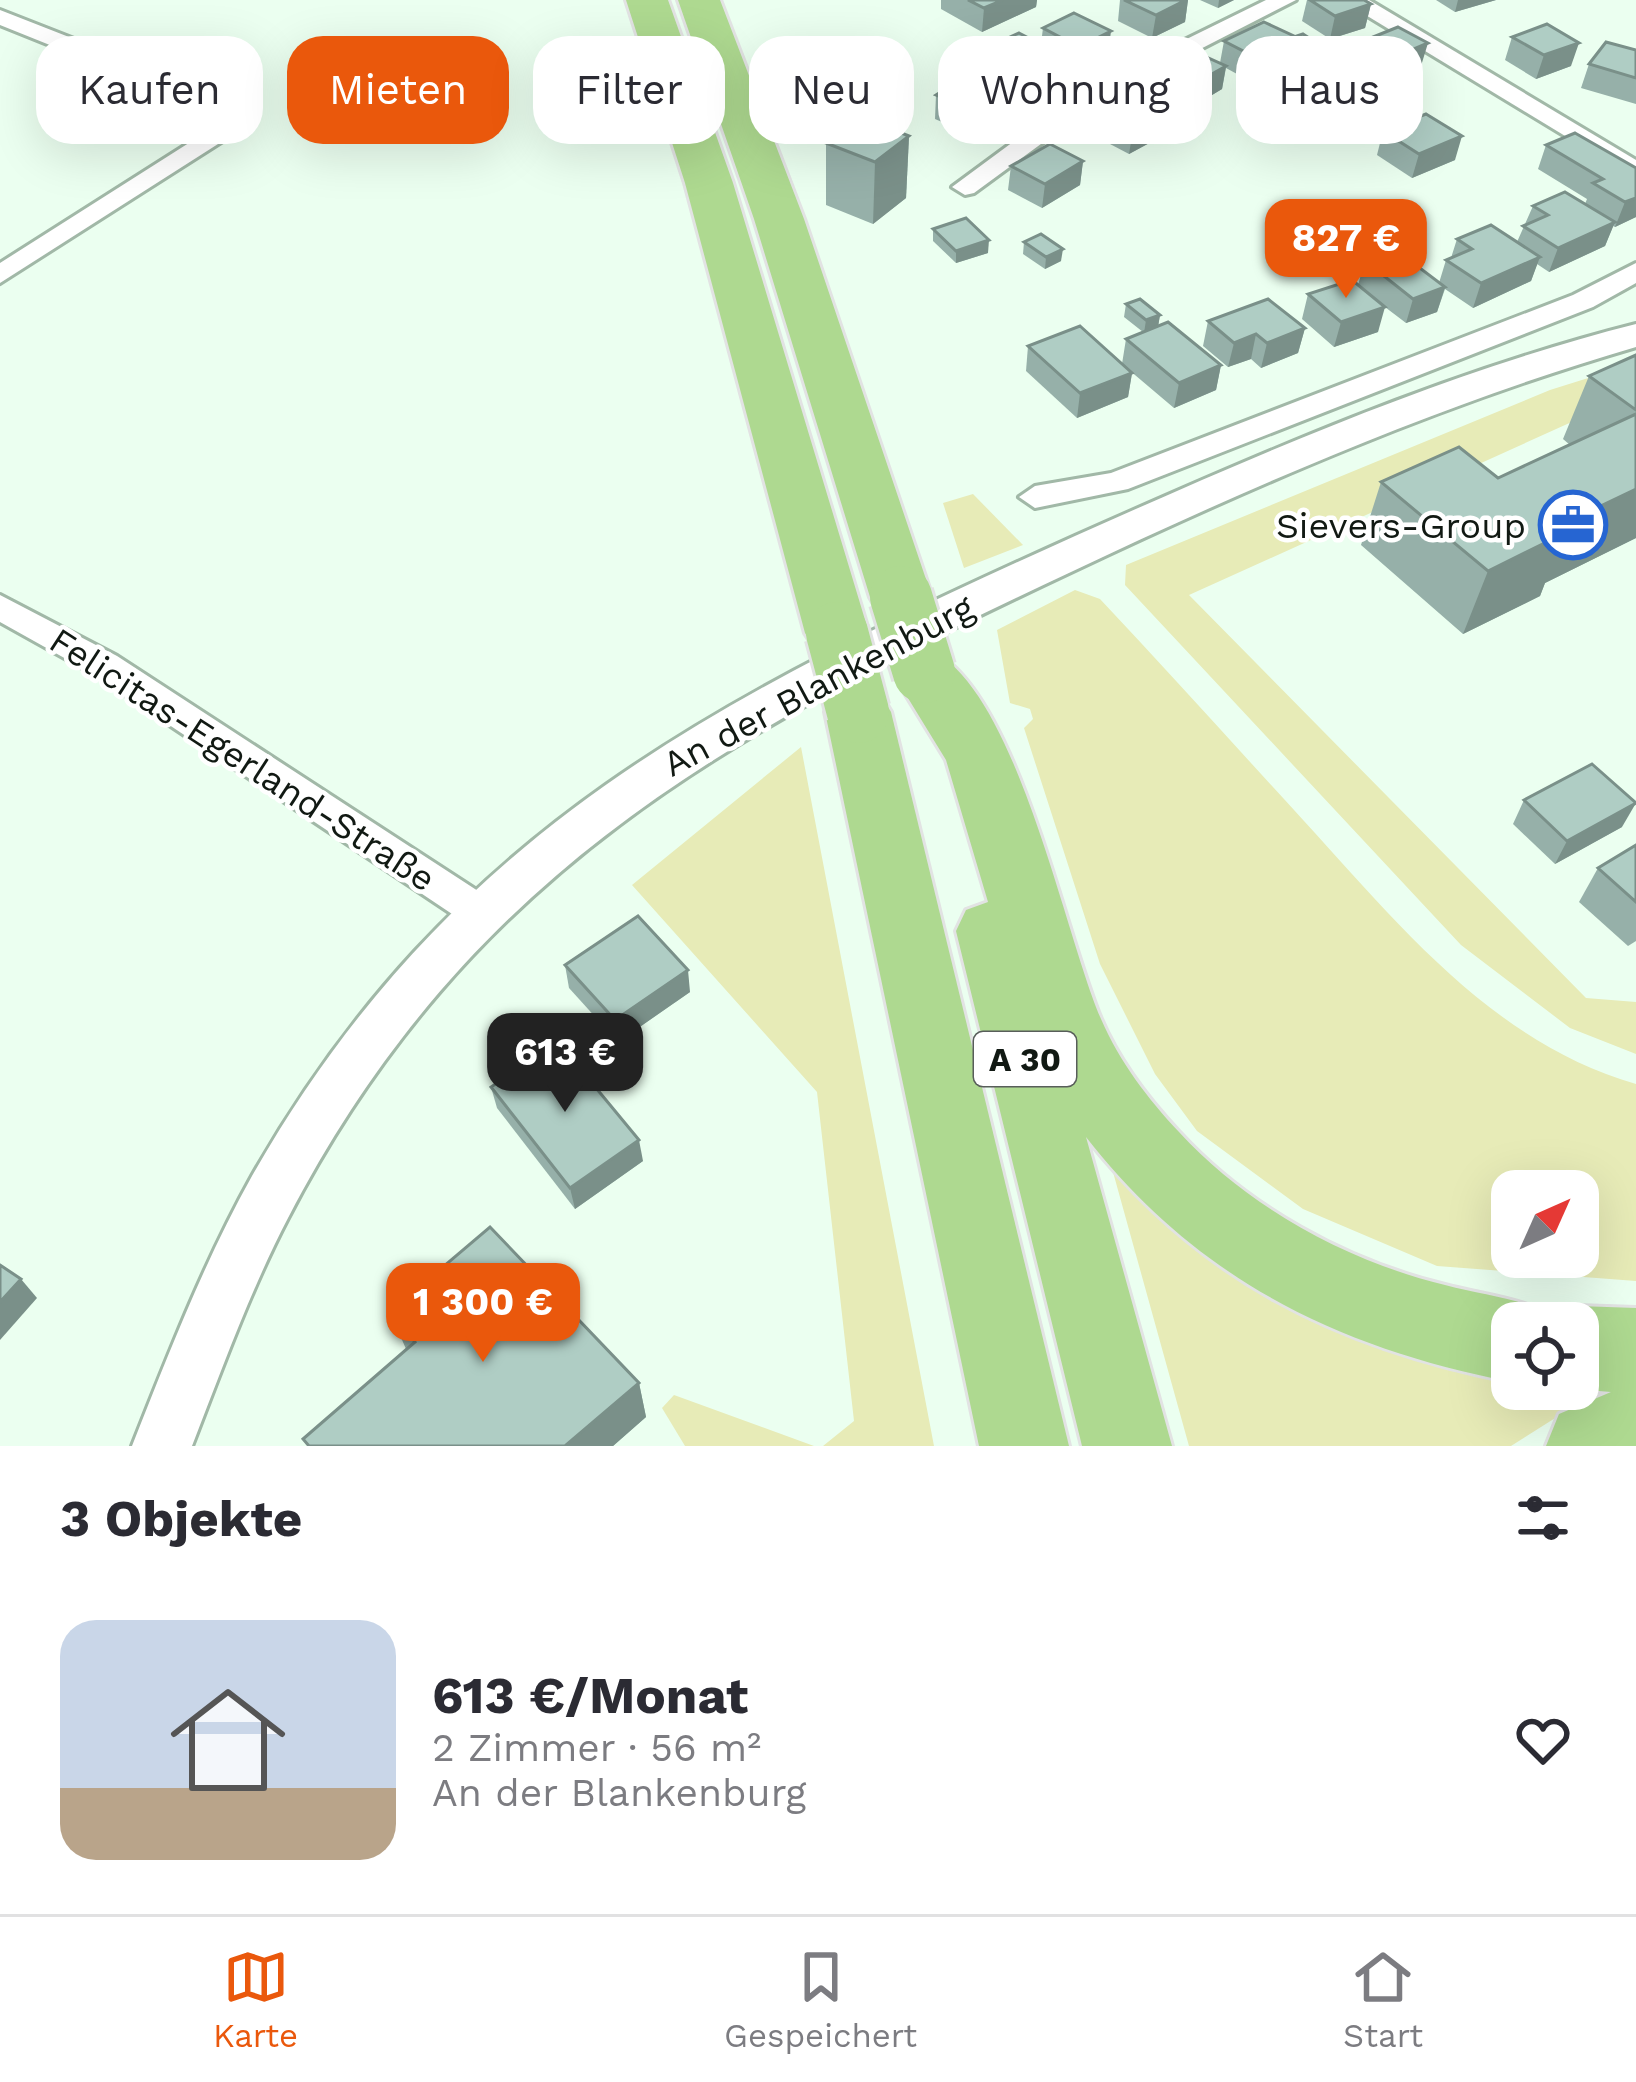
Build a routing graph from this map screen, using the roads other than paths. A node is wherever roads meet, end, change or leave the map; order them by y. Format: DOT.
graph roads {
  1 [pos="647,0"];
  2 [pos="699,0"];
  3 [pos="1284,0"];
  4 [pos="1353,0"];
  5 [pos="0,17"];
  6 [pos="1636,135"];
  7 [pos="1600,149"];
  8 [pos="1636,171"];
  9 [pos="965,188"];
  10 [pos="1636,271"];
  11 [pos="0,275"];
  12 [pos="1636,335"];
  13 [pos="1035,497"];
  14 [pos="0,607"];
  15 [pos="924,672"];
  16 [pos="484,915"];
  17 [pos="1491,1337"];
  18 [pos="1599,1349"];
  19 [pos="1636,1351"];
  20 [pos="1636,1426"];
  21 [pos="162,1446"];
  22 [pos="1024,1446"];
  23 [pos="1127,1446"];
  24 [pos="1591,1446"];
  1 -- 22 [label="highway, A 30, bridge"];
  2 -- 15 [label="highway, A 30, bridge"];
  3 -- 9 [label="street"];
  4 -- 7 [label="street"];
  5 -- 11 [label="street"];
  6 -- 7 [label="street"];
  7 -- 8 [label="street"];
  10 -- 13 [label="street"];
  12 -- 16 [label="street, An der Blankenburg"];
  14 -- 16 [label="street, Felicitas-Egerland-Straße"];
  15 -- 17 [label="highway"];
  15 -- 23 [label="highway, A 30"];
  16 -- 21 [label="street, An der Blankenburg"];
  18 -- 19 [label="highway"];
  20 -- 24 [label="highway"];
}
